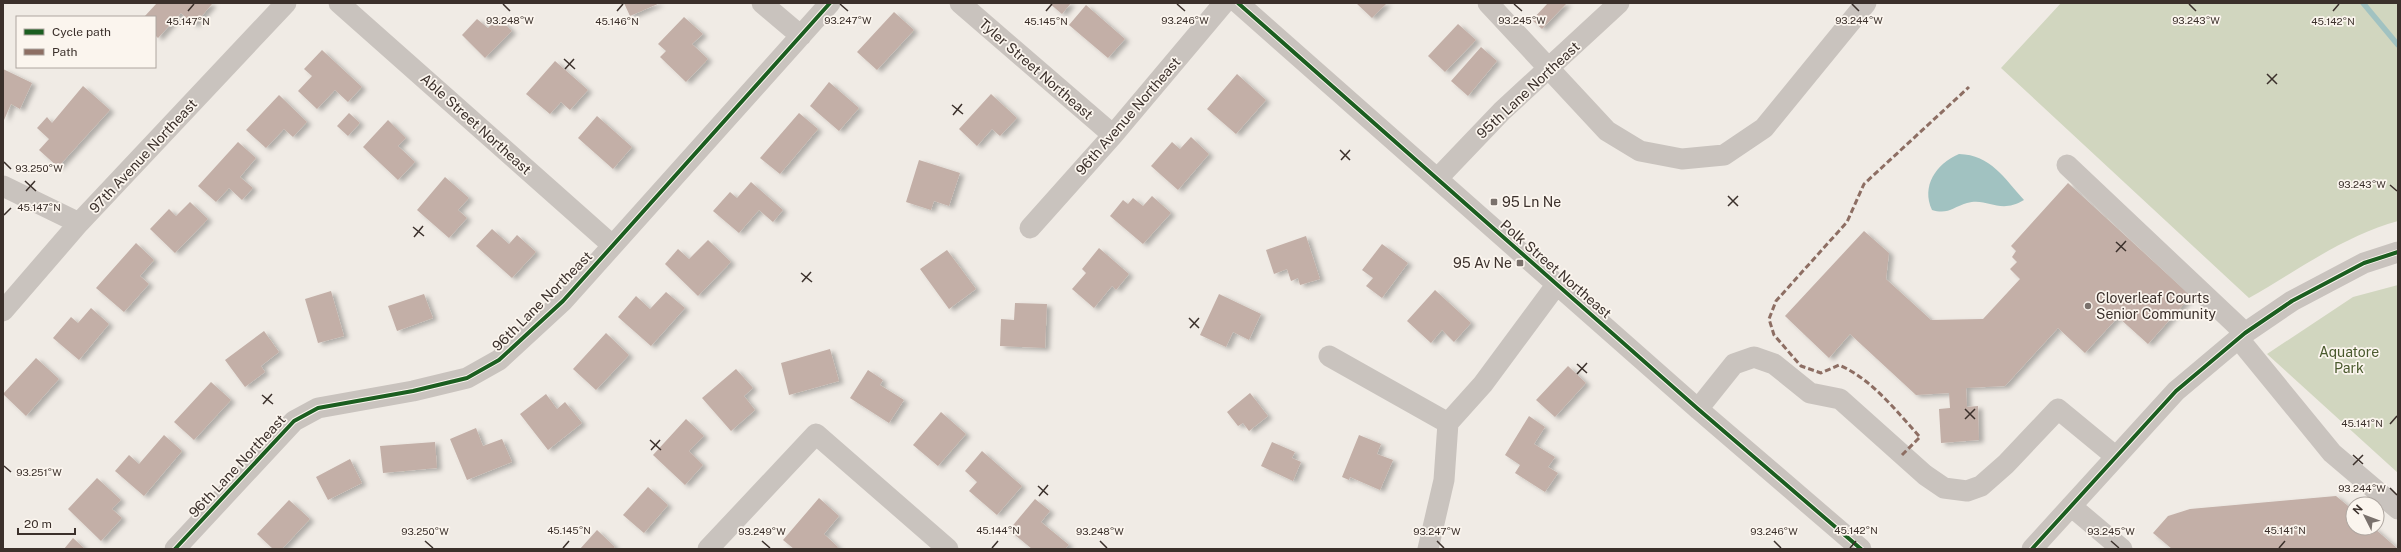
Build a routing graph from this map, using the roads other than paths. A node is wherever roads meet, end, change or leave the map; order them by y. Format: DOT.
graph roads {
  1 [pos="286,3"];
  2 [pos="339,3"];
  3 [pos="762,3"];
  4 [pos="830,3"];
  5 [pos="960,3"];
  6 [pos="1224,3"];
  7 [pos="1238,3"];
  8 [pos="1488,3"];
  9 [pos="1619,3"];
  10 [pos="1866,3"];
  11 [pos="800,36"];
  12 [pos="1549,69"];
  13 [pos="1113,135"];
  14 [pos="2066,165"];
  15 [pos="1437,179"];
  16 [pos="3,186"];
  17 [pos="79,224"];
  18 [pos="1030,228"];
  19 [pos="612,245"];
  20 [pos="2398,252"];
  21 [pos="1557,284"];
  22 [pos="3,311"];
  23 [pos="2241,335"];
  24 [pos="1329,356"];
  25 [pos="1698,409"];
  26 [pos="1448,423"];
  27 [pos="2115,456"];
  28 [pos="2071,506"];
  29 [pos="2398,509"];
  30 [pos="175,549"];
  31 [pos="708,549"];
  32 [pos="948,549"];
  33 [pos="1428,549"];
  34 [pos="1861,549"];
  35 [pos="2032,549"];
  36 [pos="2122,549"];
  1 -- 17 [label="street, 97th Avenue Northeast"];
  2 -- 19 [label="street, Able Street Northeast"];
  3 -- 11 [label="street"];
  4 -- 11 [label="street, 96th Lane Northeast"];
  5 -- 13 [label="street, Tyler Street Northeast"];
  6 -- 13 [label="street, 96th Avenue Northeast"];
  7 -- 15 [label="street, Polk Street Northeast"];
  8 -- 12 [label="street"];
  9 -- 12 [label="street, 95th Lane Northeast"];
  10 -- 12 [label="street"];
  11 -- 19 [label="street, 96th Lane Northeast"];
  12 -- 15 [label="street, 95th Lane Northeast"];
  13 -- 18 [label="street, 96th Avenue Northeast"];
  14 -- 23 [label="street"];
  15 -- 21 [label="street, Polk Street Northeast"];
  16 -- 17 [label="street"];
  17 -- 22 [label="street, 97th Avenue Northeast"];
  19 -- 30 [label="street, 96th Lane Northeast"];
  20 -- 23 [label="street"];
  21 -- 25 [label="street, Polk Street Northeast"];
  21 -- 26 [label="street"];
  23 -- 27 [label="street"];
  23 -- 29 [label="street"];
  24 -- 26 [label="street"];
  25 -- 27 [label="street"];
  25 -- 34 [label="street, Polk Street Northeast"];
  26 -- 33 [label="street"];
  27 -- 28 [label="street"];
  28 -- 35 [label="street"];
  28 -- 36 [label="street"];
  31 -- 32 [label="street"];
}
